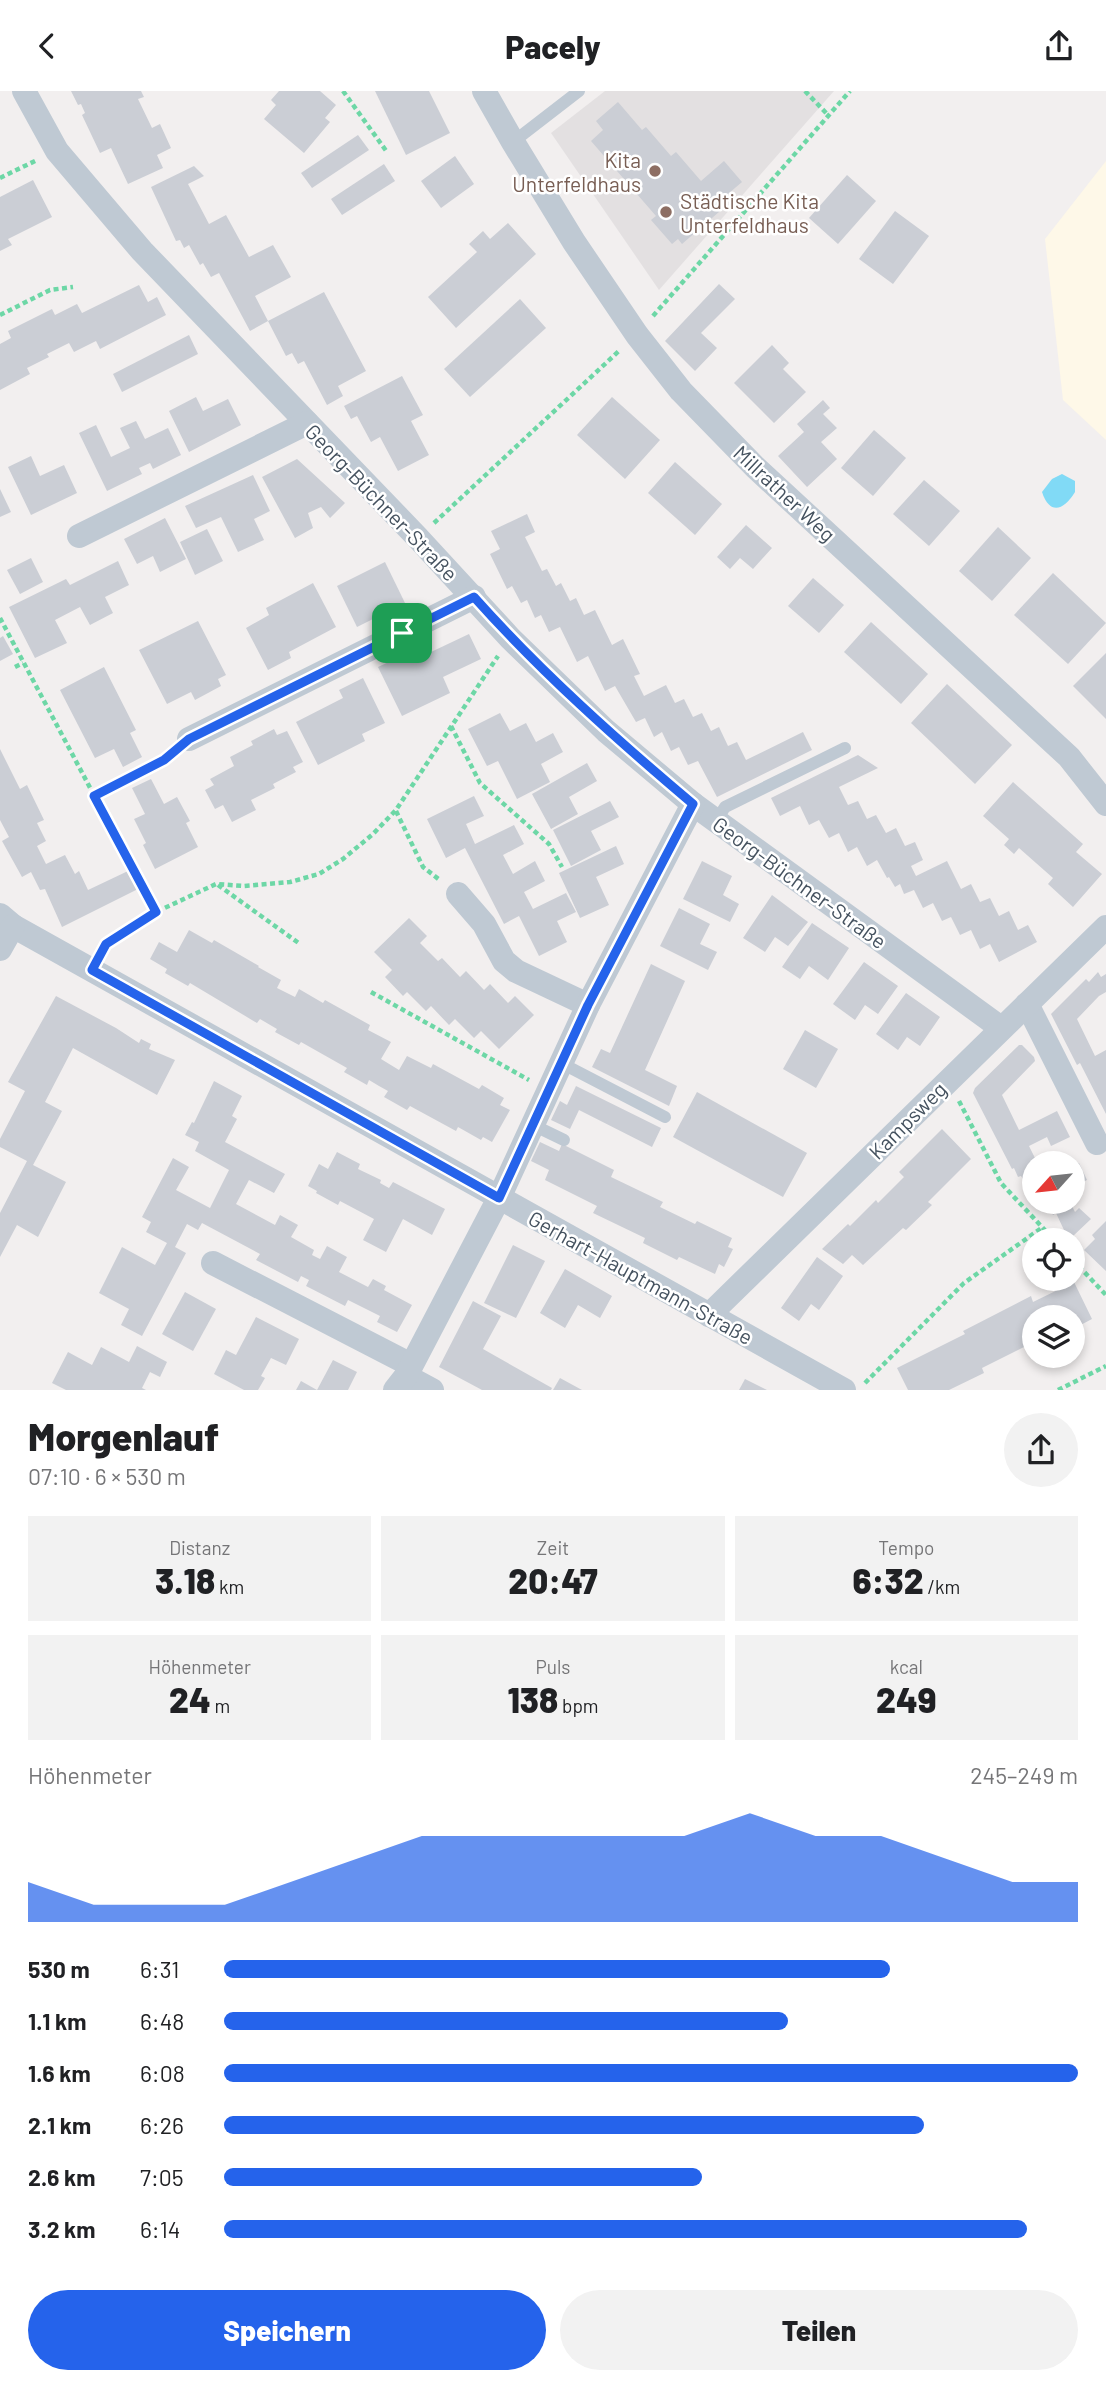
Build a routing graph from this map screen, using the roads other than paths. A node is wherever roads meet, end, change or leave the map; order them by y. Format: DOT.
graph roads {
  1 [pos="24,91"];
  2 [pos="484,91"];
  3 [pos="579,91"];
  4 [pos="513,142"];
  5 [pos="307,423"];
  6 [pos="79,536"];
  7 [pos="474,597"];
  8 [pos="189,739"];
  9 [pos="845,748"];
  10 [pos="693,804"];
  11 [pos="1106,804"];
  12 [pos="716,821"];
  13 [pos="458,894"];
  14 [pos="6,920"];
  15 [pos="1106,927"];
  16 [pos="0,949"];
  17 [pos="1027,1004"];
  18 [pos="588,1005"];
  19 [pos="1001,1028"];
  20 [pos="561,1062"];
  21 [pos="665,1117"];
  22 [pos="533,1125"];
  23 [pos="564,1140"];
  24 [pos="1097,1143"];
  25 [pos="499,1198"];
  26 [pos="213,1263"];
  27 [pos="709,1315"];
  28 [pos="404,1377"];
  29 [pos="432,1390"];
  30 [pos="844,1390"];
  1 -- 5 [label="street, Georg-Büchner-Straße"];
  2 -- 4 [label="street, Millrather Weg"];
  3 -- 4 [label="lane"];
  4 -- 11 [label="street, Millrather Weg"];
  5 -- 6 [label="street"];
  5 -- 7 [label="street, Georg-Büchner-Straße"];
  7 -- 8 [label="street"];
  7 -- 10 [label="street, Georg-Büchner-Straße"];
  9 -- 12 [label="lane"];
  10 -- 12 [label="street, Georg-Büchner-Straße"];
  10 -- 18 [label="street"];
  12 -- 19 [label="street, Georg-Büchner-Straße"];
  13 -- 18 [label="street"];
  14 -- 16 [label="street"];
  14 -- 25 [label="street, Gerhart-Hauptmann-Straße"];
  15 -- 17 [label="street, Kampsweg"];
  17 -- 19 [label="street, Kampsweg"];
  17 -- 24 [label="street"];
  18 -- 20 [label="street"];
  19 -- 27 [label="street, Kampsweg"];
  20 -- 21 [label="lane"];
  20 -- 22 [label="street"];
  22 -- 23 [label="lane"];
  22 -- 25 [label="street"];
  25 -- 27 [label="street, Gerhart-Hauptmann-Straße"];
  25 -- 28 [label="street"];
  26 -- 28 [label="street"];
  27 -- 30 [label="street, Gerhart-Hauptmann-Straße"];
  28 -- 29 [label="street"];
}
